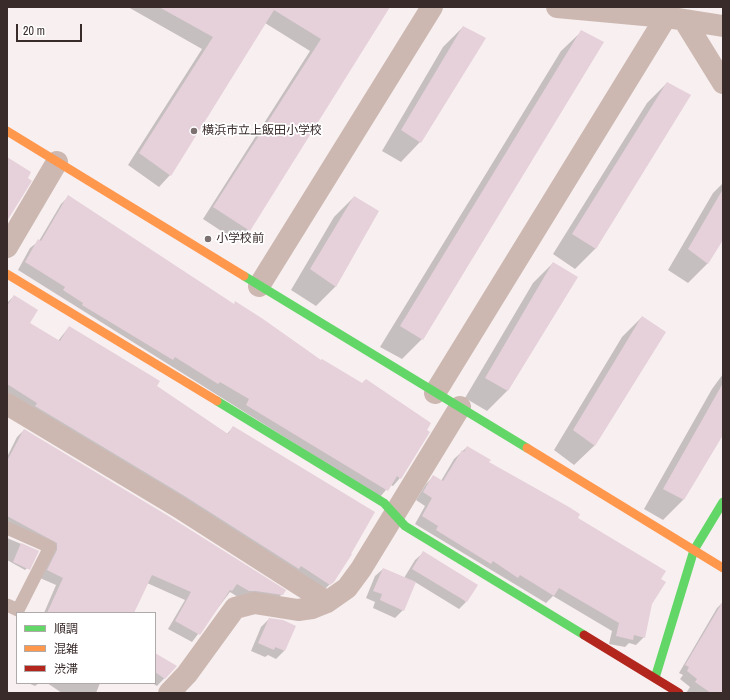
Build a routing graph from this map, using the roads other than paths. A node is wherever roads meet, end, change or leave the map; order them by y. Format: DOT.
graph roads {
  1 [pos="432,7"];
  2 [pos="557,7"];
  3 [pos="675,19"];
  4 [pos="723,26"];
  5 [pos="723,83"];
  6 [pos="7,131"];
  7 [pos="57,162"];
  8 [pos="7,247"];
  9 [pos="7,274"];
  10 [pos="259,286"];
  11 [pos="435,393"];
  12 [pos="7,404"];
  13 [pos="460,407"];
  14 [pos="723,502"];
  15 [pos="394,515"];
  16 [pos="7,528"];
  17 [pos="694,550"];
  18 [pos="723,568"];
  19 [pos="327,602"];
  20 [pos="7,605"];
  21 [pos="653,686"];
  22 [pos="168,693"];
  23 [pos="679,693"];
  1 -- 10 [label="street"];
  2 -- 3 [label="street"];
  3 -- 4 [label="street"];
  3 -- 5 [label="street"];
  3 -- 11 [label="street"];
  6 -- 7 [label="street"];
  7 -- 8 [label="street"];
  7 -- 10 [label="street"];
  9 -- 15 [label="street"];
  10 -- 11 [label="street"];
  11 -- 13 [label="street"];
  12 -- 19 [label="street"];
  13 -- 15 [label="street"];
  13 -- 17 [label="street"];
  14 -- 17 [label="street"];
  15 -- 19 [label="street"];
  15 -- 21 [label="street"];
  16 -- 20 [label="lane"];
  17 -- 18 [label="street"];
  17 -- 21 [label="street"];
  19 -- 22 [label="street"];
  21 -- 23 [label="street"];
}
